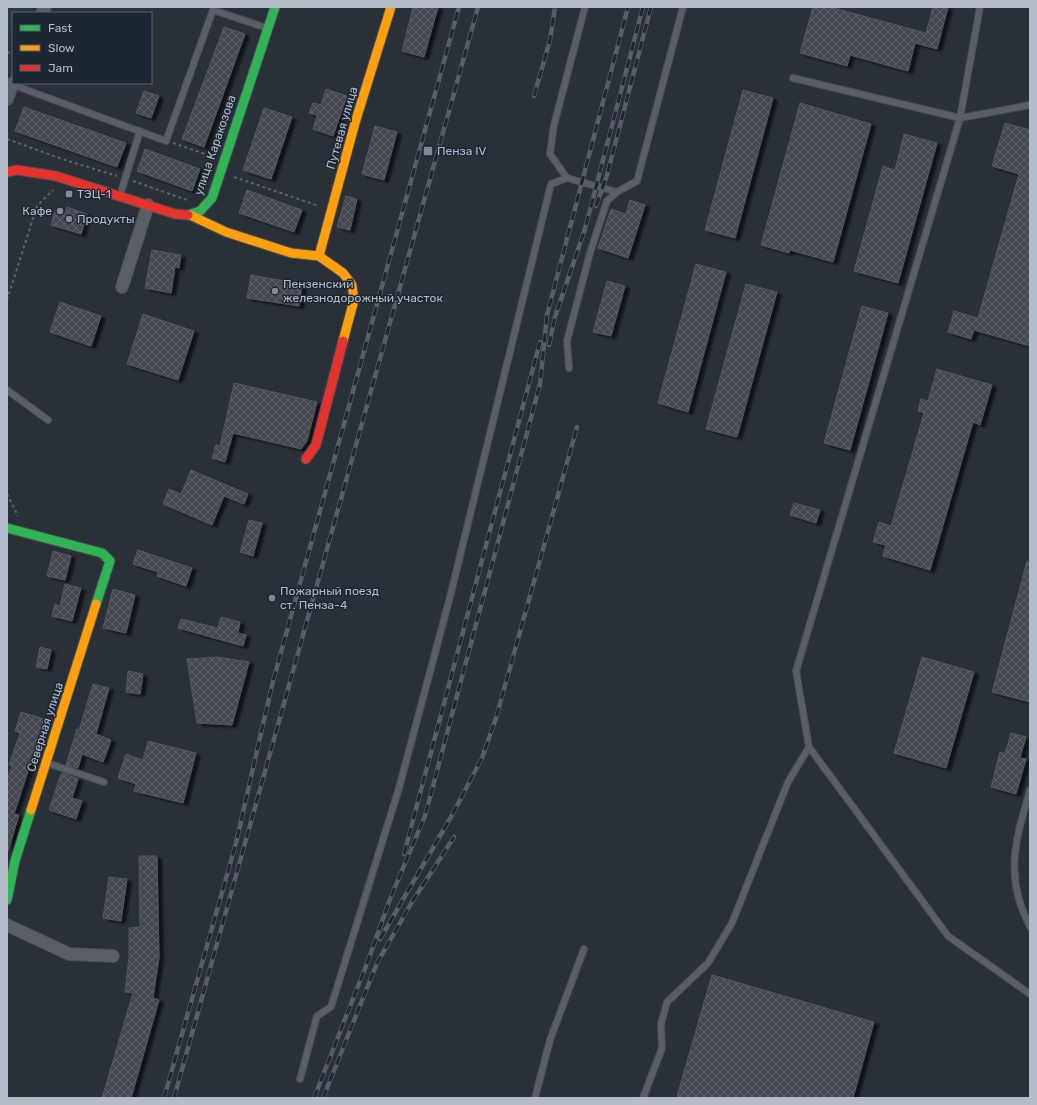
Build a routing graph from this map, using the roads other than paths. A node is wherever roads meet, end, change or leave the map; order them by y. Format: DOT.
graph roads {
  1 [pos="275,7"];
  2 [pos="391,7"];
  3 [pos="585,7"];
  4 [pos="683,7"];
  5 [pos="980,7"];
  6 [pos="213,8"];
  7 [pos="267,28"];
  8 [pos="793,78"];
  9 [pos="13,84"];
  10 [pos="7,99"];
  11 [pos="1030,105"];
  12 [pos="960,118"];
  13 [pos="140,131"];
  14 [pos="7,172"];
  15 [pos="567,178"];
  16 [pos="617,192"];
  17 [pos="120,197"];
  18 [pos="148,205"];
  19 [pos="190,215"];
  20 [pos="319,256"];
  21 [pos="122,287"];
  22 [pos="569,368"];
  23 [pos="7,390"];
  24 [pos="48,420"];
  25 [pos="306,459"];
  26 [pos="7,528"];
  27 [pos="808,747"];
  28 [pos="47,763"];
  29 [pos="104,782"];
  30 [pos="1030,790"];
  31 [pos="7,900"];
  32 [pos="7,925"];
  33 [pos="1030,927"];
  34 [pos="584,948"];
  35 [pos="113,956"];
  36 [pos="1030,994"];
  37 [pos="300,1079"];
  38 [pos="535,1098"];
  39 [pos="643,1098"];
  1 -- 7 [label="street, улица Каракозова"];
  2 -- 20 [label="street, Путевая улица"];
  3 -- 15 [label="lane"];
  4 -- 16 [label="lane"];
  5 -- 12 [label="lane"];
  6 -- 7 [label="lane"];
  6 -- 13 [label="lane"];
  7 -- 19 [label="street, улица Каракозова"];
  8 -- 12 [label="lane"];
  9 -- 10 [label="street"];
  9 -- 13 [label="lane"];
  11 -- 12 [label="lane"];
  12 -- 27 [label="lane"];
  13 -- 17 [label="lane"];
  14 -- 17 [label="street"];
  15 -- 16 [label="lane"];
  15 -- 37 [label="lane"];
  16 -- 22 [label="lane"];
  17 -- 18 [label="street"];
  18 -- 19 [label="street"];
  18 -- 21 [label="street"];
  19 -- 20 [label="street"];
  20 -- 25 [label="street"];
  23 -- 24 [label="lane"];
  26 -- 28 [label="street, Северная улица"];
  27 -- 36 [label="lane"];
  27 -- 39 [label="lane"];
  28 -- 29 [label="lane"];
  28 -- 31 [label="street, Северная улица"];
  30 -- 33 [label="lane"];
  32 -- 35 [label="street"];
  34 -- 38 [label="lane"];
}
